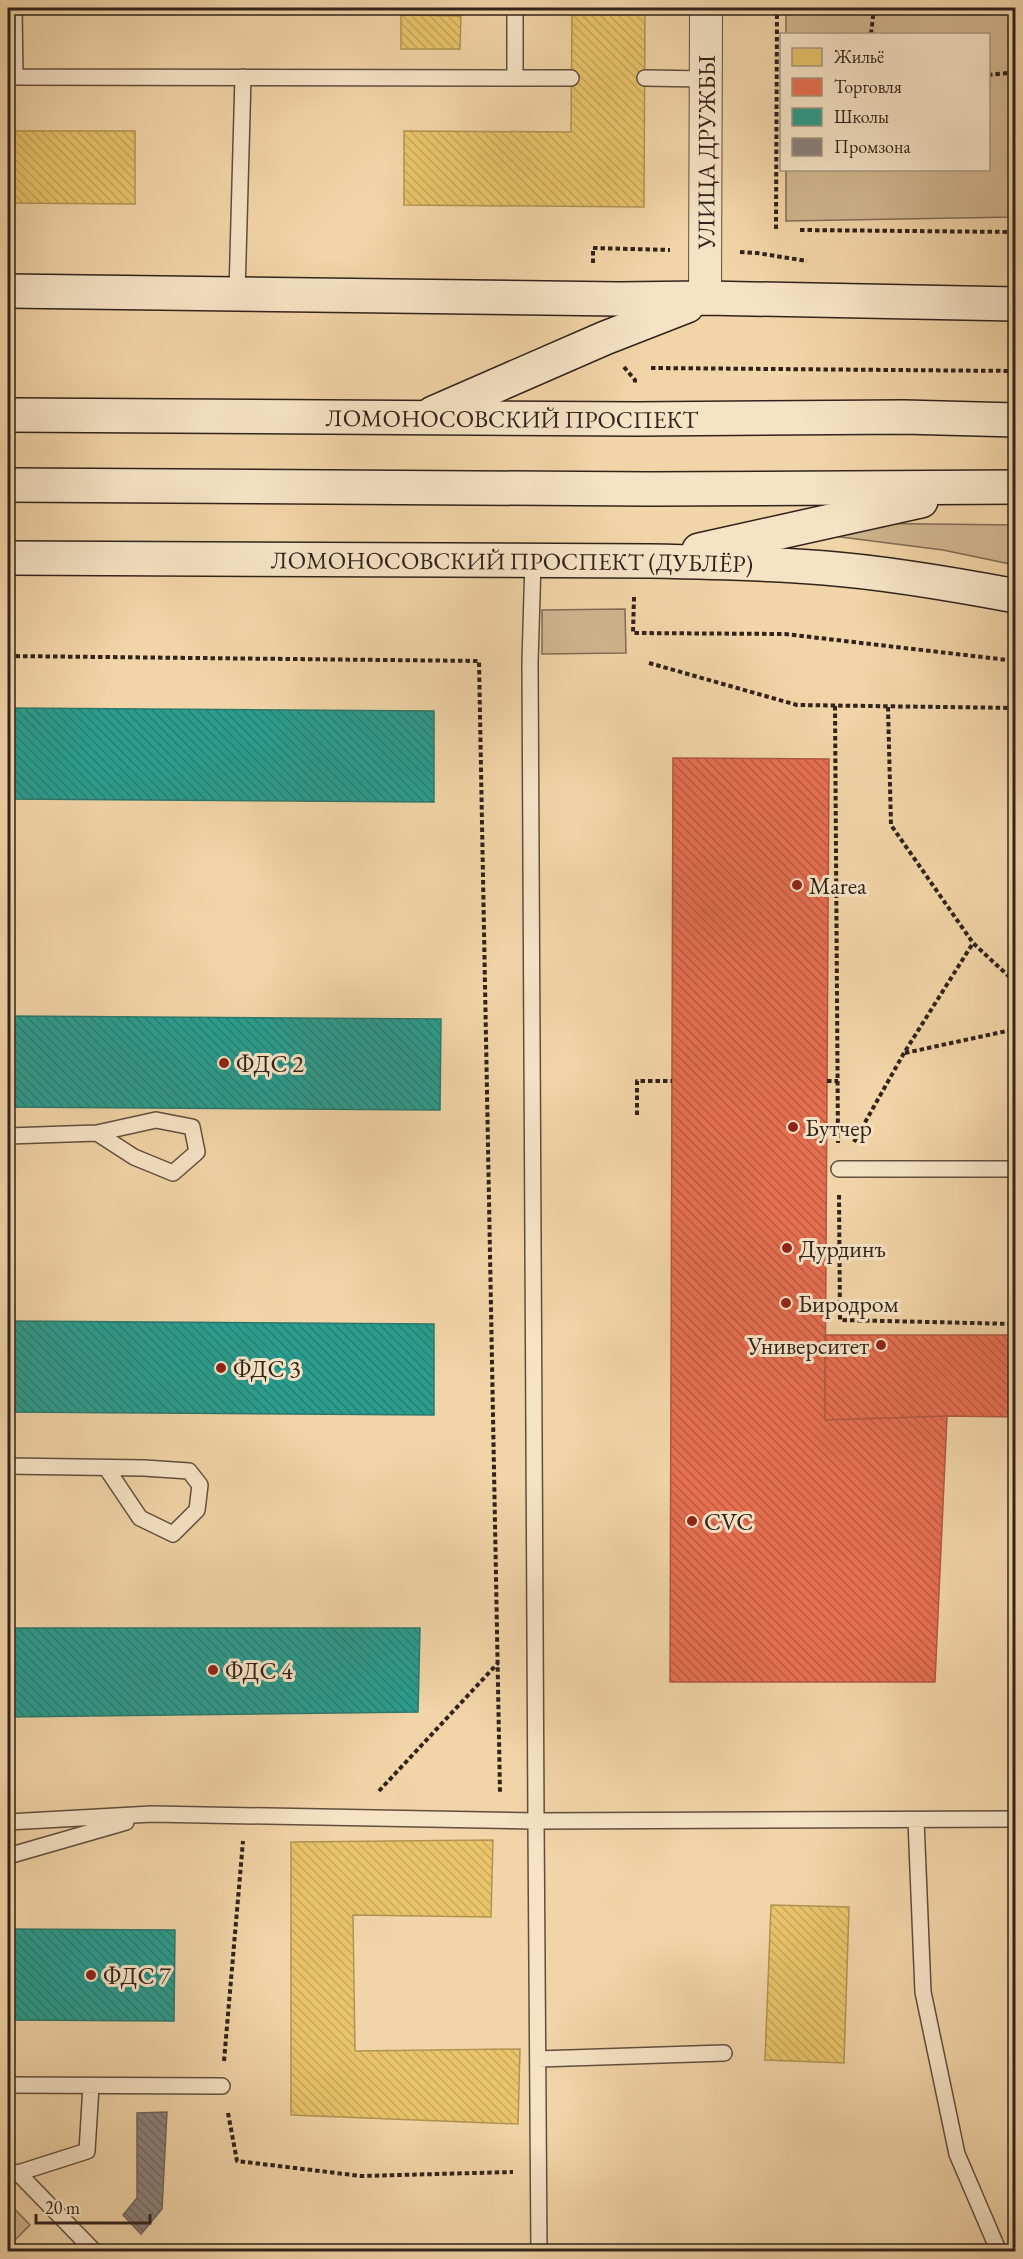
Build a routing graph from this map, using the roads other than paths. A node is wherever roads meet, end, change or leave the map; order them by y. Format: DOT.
graph roads {
  1 [pos="14,8"];
  2 [pos="515,8"];
  3 [pos="706,8"];
  4 [pos="11,77"];
  5 [pos="243,77"];
  6 [pos="515,78"];
  7 [pos="571,78"];
  8 [pos="645,78"];
  9 [pos="705,79"];
  10 [pos="8,291"];
  11 [pos="237,293"];
  12 [pos="705,298"];
  13 [pos="1016,304"];
  14 [pos="8,415"];
  15 [pos="423,417"];
  16 [pos="1016,420"];
  17 [pos="8,485"];
  18 [pos="1000,487"];
  19 [pos="8,558"];
  20 [pos="533,560"];
  21 [pos="650,561"];
  22 [pos="1016,596"];
  23 [pos="97,1133"];
  24 [pos="8,1136"];
  25 [pos="838,1169"];
  26 [pos="1016,1169"];
  27 [pos="8,1466"];
  28 [pos="107,1469"];
  29 [pos="152,1815"];
  30 [pos="916,1820"];
  31 [pos="1016,1820"];
  32 [pos="536,1821"];
  33 [pos="8,1822"];
  34 [pos="8,1856"];
  35 [pos="724,2053"];
  36 [pos="538,2059"];
  37 [pos="8,2085"];
  38 [pos="91,2086"];
  39 [pos="222,2086"];
  40 [pos="13,2172"];
  41 [pos="95,2252"];
  42 [pos="539,2252"];
  43 [pos="999,2252"];
  1 -- 4 [label="lane"];
  2 -- 6 [label="lane"];
  3 -- 9 [label="street, УЛИЦА ДРУЖБЫ"];
  4 -- 5 [label="lane"];
  5 -- 6 [label="lane"];
  5 -- 11 [label="lane"];
  6 -- 7 [label="lane"];
  8 -- 9 [label="lane"];
  9 -- 12 [label="street, УЛИЦА ДРУЖБЫ"];
  10 -- 11 [label="main road"];
  11 -- 12 [label="main road"];
  12 -- 13 [label="main road"];
  12 -- 15 [label="main road"];
  14 -- 15 [label="main road, ЛОМОНОСОВСКИЙ ПРОСПЕКТ"];
  15 -- 16 [label="main road, ЛОМОНОСОВСКИЙ ПРОСПЕКТ"];
  17 -- 18 [label="main road"];
  18 -- 21 [label="main road"];
  19 -- 20 [label="main road, ЛОМОНОСОВСКИЙ ПРОСПЕКТ (ДУБЛЁР)"];
  20 -- 21 [label="main road, ЛОМОНОСОВСКИЙ ПРОСПЕКТ (ДУБЛЁР)"];
  20 -- 32 [label="lane"];
  21 -- 22 [label="main road, ЛОМОНОСОВСКИЙ ПРОСПЕКТ (ДУБЛЁР)"];
  23 -- 23 [label="lane"];
  23 -- 24 [label="lane"];
  25 -- 26 [label="lane"];
  27 -- 28 [label="lane"];
  28 -- 28 [label="lane"];
  29 -- 32 [label="lane"];
  29 -- 33 [label="lane"];
  29 -- 34 [label="lane"];
  30 -- 31 [label="lane"];
  30 -- 32 [label="lane"];
  30 -- 43 [label="lane"];
  32 -- 36 [label="lane"];
  35 -- 36 [label="lane"];
  36 -- 42 [label="lane"];
  37 -- 38 [label="lane"];
  38 -- 39 [label="lane"];
  38 -- 40 [label="lane"];
  40 -- 41 [label="lane"];
}
